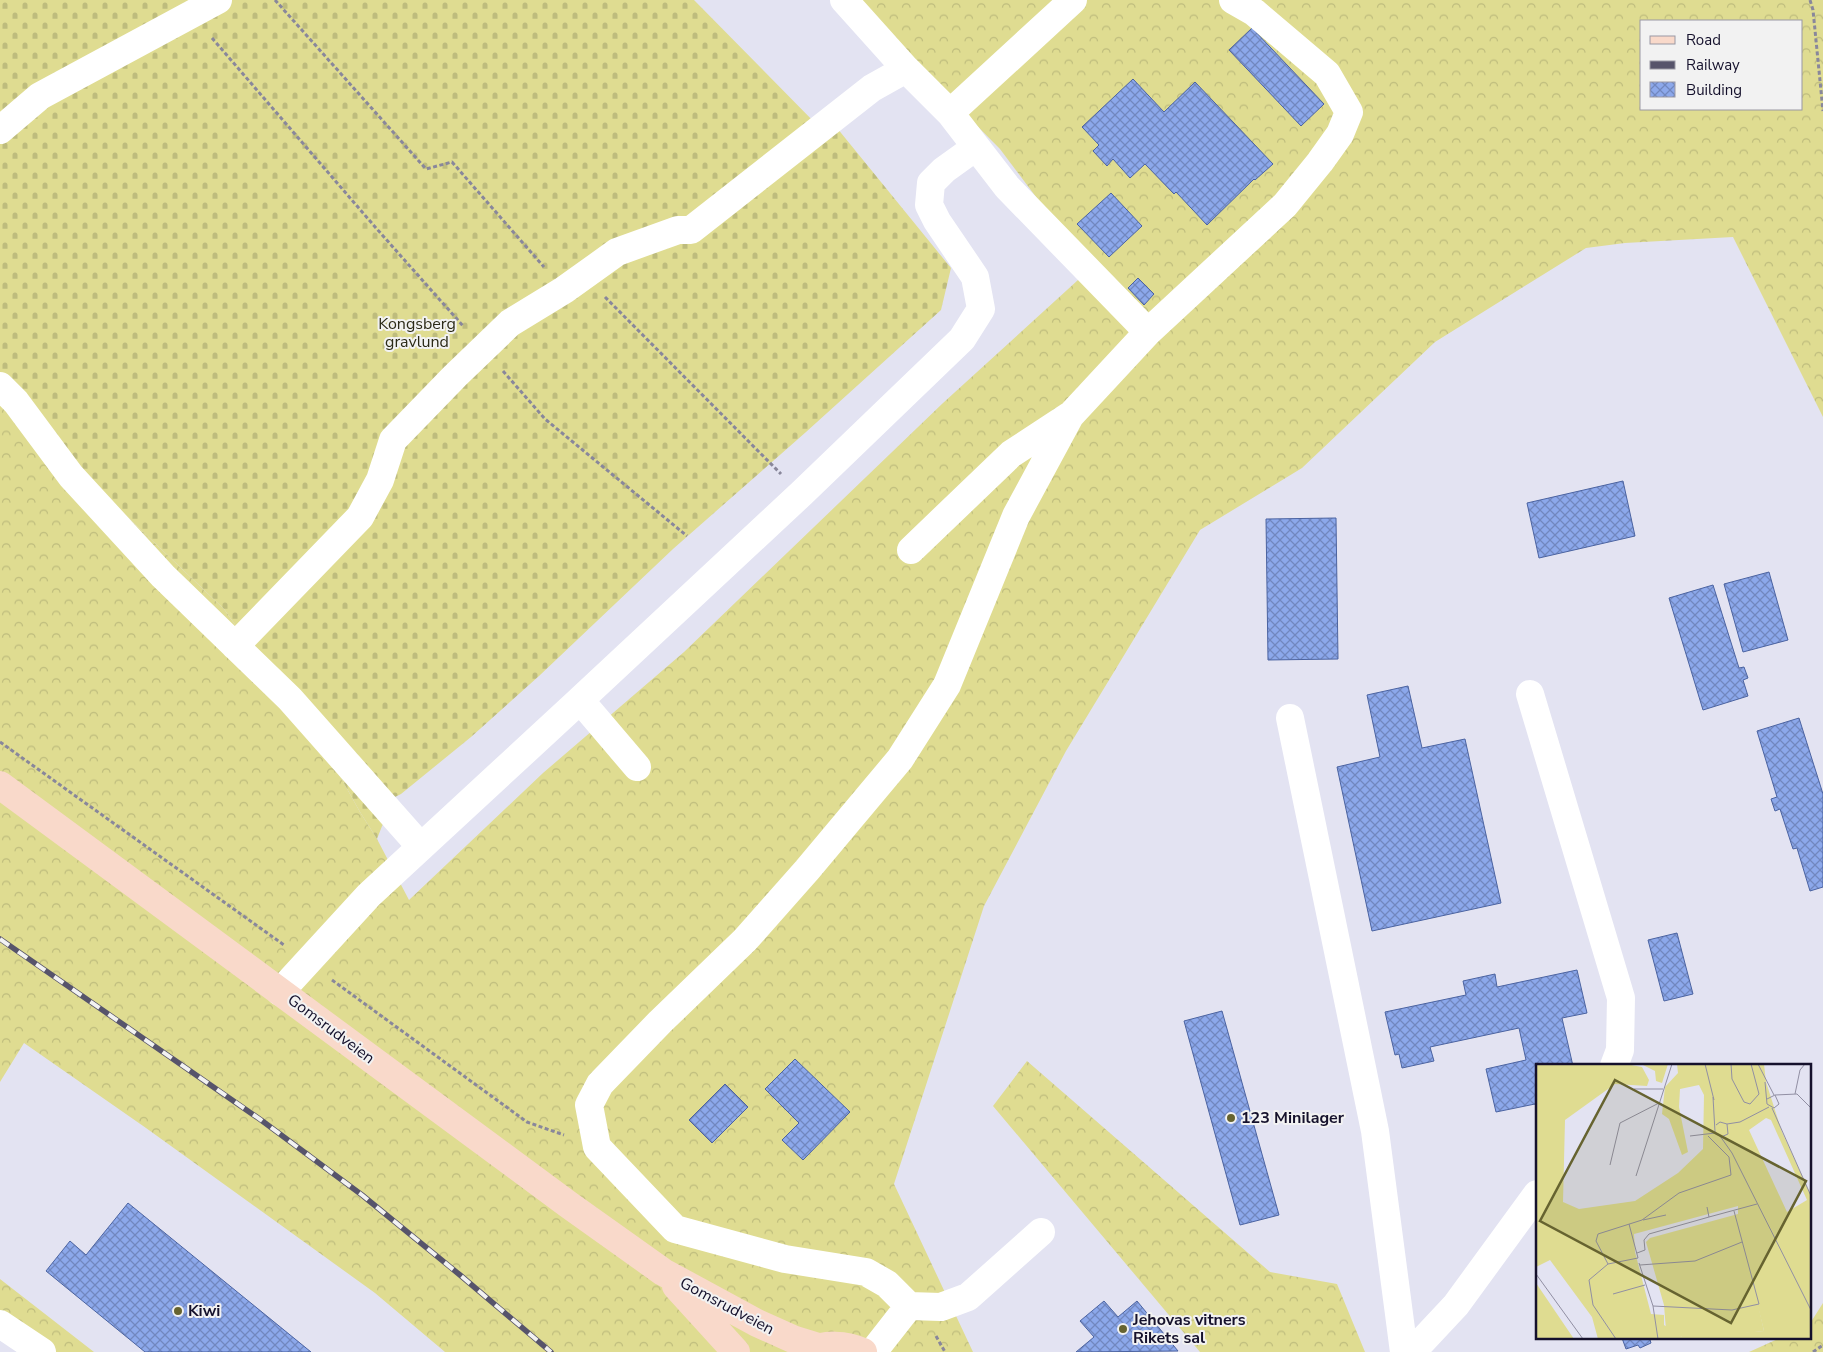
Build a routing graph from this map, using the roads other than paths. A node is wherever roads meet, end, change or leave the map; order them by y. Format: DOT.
graph roads {
  1 [pos="218,0"];
  2 [pos="844,0"];
  3 [pos="1073,0"];
  4 [pos="1233,0"];
  5 [pos="906,69"];
  6 [pos="950,113"];
  7 [pos="0,130"];
  8 [pos="976,148"];
  9 [pos="1148,332"];
  10 [pos="0,386"];
  11 [pos="1070,416"];
  12 [pos="911,550"];
  13 [pos="235,646"];
  14 [pos="1530,694"];
  15 [pos="580,700"];
  16 [pos="1290,718"];
  17 [pos="637,767"];
  18 [pos="0,785"];
  19 [pos="421,847"];
  20 [pos="280,992"];
  21 [pos="1615,1064"];
  22 [pos="1536,1195"];
  23 [pos="1041,1232"];
  24 [pos="663,1272"];
  25 [pos="909,1306"];
  26 [pos="0,1324"];
  27 [pos="814,1350"];
  28 [pos="42,1352"];
  29 [pos="736,1352"];
  30 [pos="863,1352"];
  31 [pos="873,1352"];
  32 [pos="1404,1352"];
  33 [pos="1412,1352"];
  1 -- 7 [label="street"];
  2 -- 5 [label="street"];
  3 -- 6 [label="street"];
  4 -- 9 [label="street"];
  5 -- 6 [label="street"];
  5 -- 13 [label="street"];
  6 -- 8 [label="street"];
  8 -- 9 [label="street"];
  8 -- 15 [label="street"];
  9 -- 11 [label="street"];
  10 -- 13 [label="street"];
  11 -- 12 [label="street"];
  11 -- 25 [label="street"];
  13 -- 19 [label="street"];
  14 -- 21 [label="street"];
  15 -- 17 [label="street"];
  15 -- 19 [label="street"];
  16 -- 32 [label="street"];
  18 -- 20 [label="main road, Gomsrudveien"];
  19 -- 20 [label="street"];
  20 -- 24 [label="main road, Gomsrudveien"];
  22 -- 33 [label="street"];
  23 -- 25 [label="street"];
  24 -- 27 [label="main road, Gomsrudveien"];
  24 -- 29 [label="main road, Gomsrudveien"];
  25 -- 31 [label="street"];
  26 -- 28 [label="street"];
  27 -- 30 [label="main road"];
}
